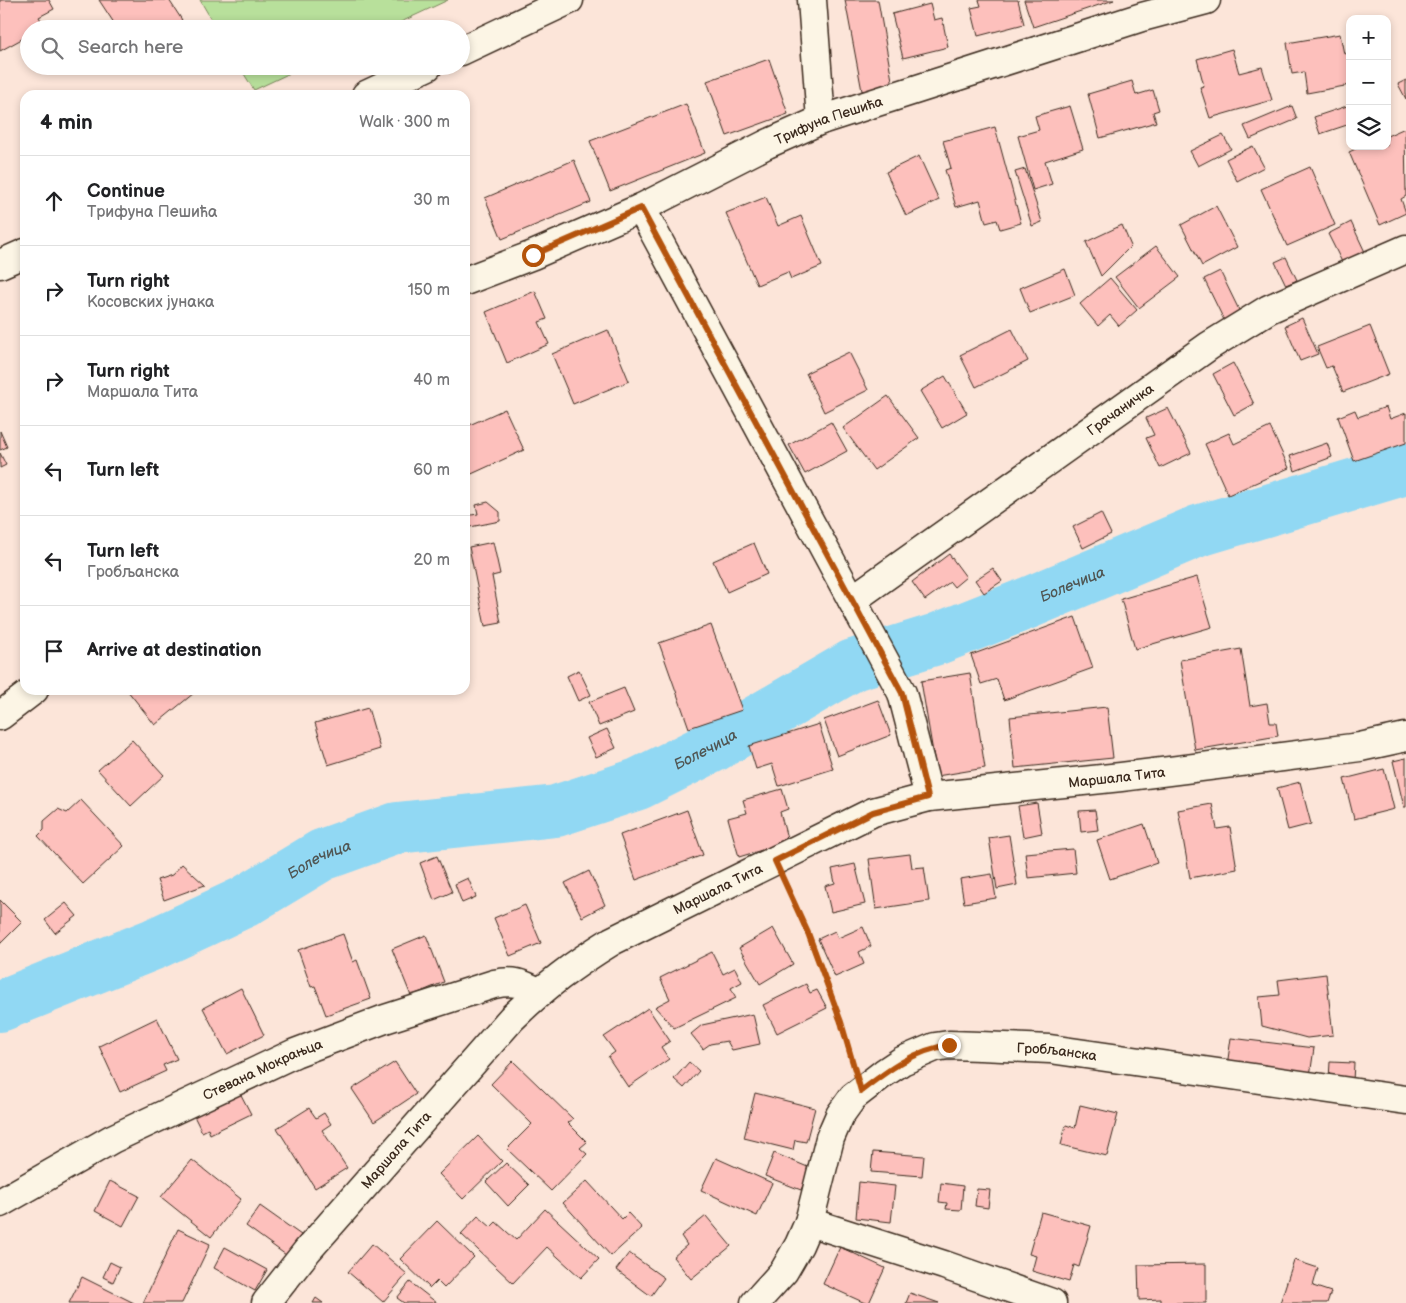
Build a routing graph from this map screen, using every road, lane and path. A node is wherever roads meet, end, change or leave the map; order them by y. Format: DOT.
graph roads {
  1 [pos="569,0"];
  2 [pos="812,0"];
  3 [pos="1206,0"];
  4 [pos="470,46"];
  5 [pos="409,75"];
  6 [pos="377,90"];
  7 [pos="821,120"];
  8 [pos="641,208"];
  9 [pos="1406,249"];
  10 [pos="20,255"];
  11 [pos="0,264"];
  12 [pos="470,279"];
  13 [pos="852,600"];
  14 [pos="27,695"];
  15 [pos="0,716"];
  16 [pos="1406,737"];
  17 [pos="928,797"];
  18 [pos="775,861"];
  19 [pos="538,992"];
  20 [pos="861,1091"];
  21 [pos="1406,1100"];
  22 [pos="0,1203"];
  23 [pos="809,1222"];
  24 [pos="266,1303"];
  25 [pos="755,1303"];
  26 [pos="1052,1303"];
  1 -- 4 [label="street"];
  2 -- 7 [label="street"];
  3 -- 7 [label="street, Трифуна Пешића"];
  5 -- 6 [label="street"];
  7 -- 8 [label="street, Трифуна Пешића"];
  8 -- 12 [label="street, Трифуна Пешића"];
  8 -- 13 [label="street"];
  9 -- 13 [label="street, Грачаничка"];
  10 -- 11 [label="street"];
  13 -- 17 [label="street"];
  14 -- 15 [label="street"];
  16 -- 17 [label="street, Маршала Тита"];
  17 -- 18 [label="street, Маршала Тита"];
  18 -- 19 [label="street, Маршала Тита"];
  18 -- 20 [label="path"];
  19 -- 22 [label="street, Стевана Мокрањца"];
  19 -- 24 [label="street, Маршала Тита"];
  20 -- 21 [label="street, Гробљанска"];
  20 -- 23 [label="street, Гробљанска"];
  23 -- 25 [label="street, Гробљанска"];
  23 -- 26 [label="street"];
}
